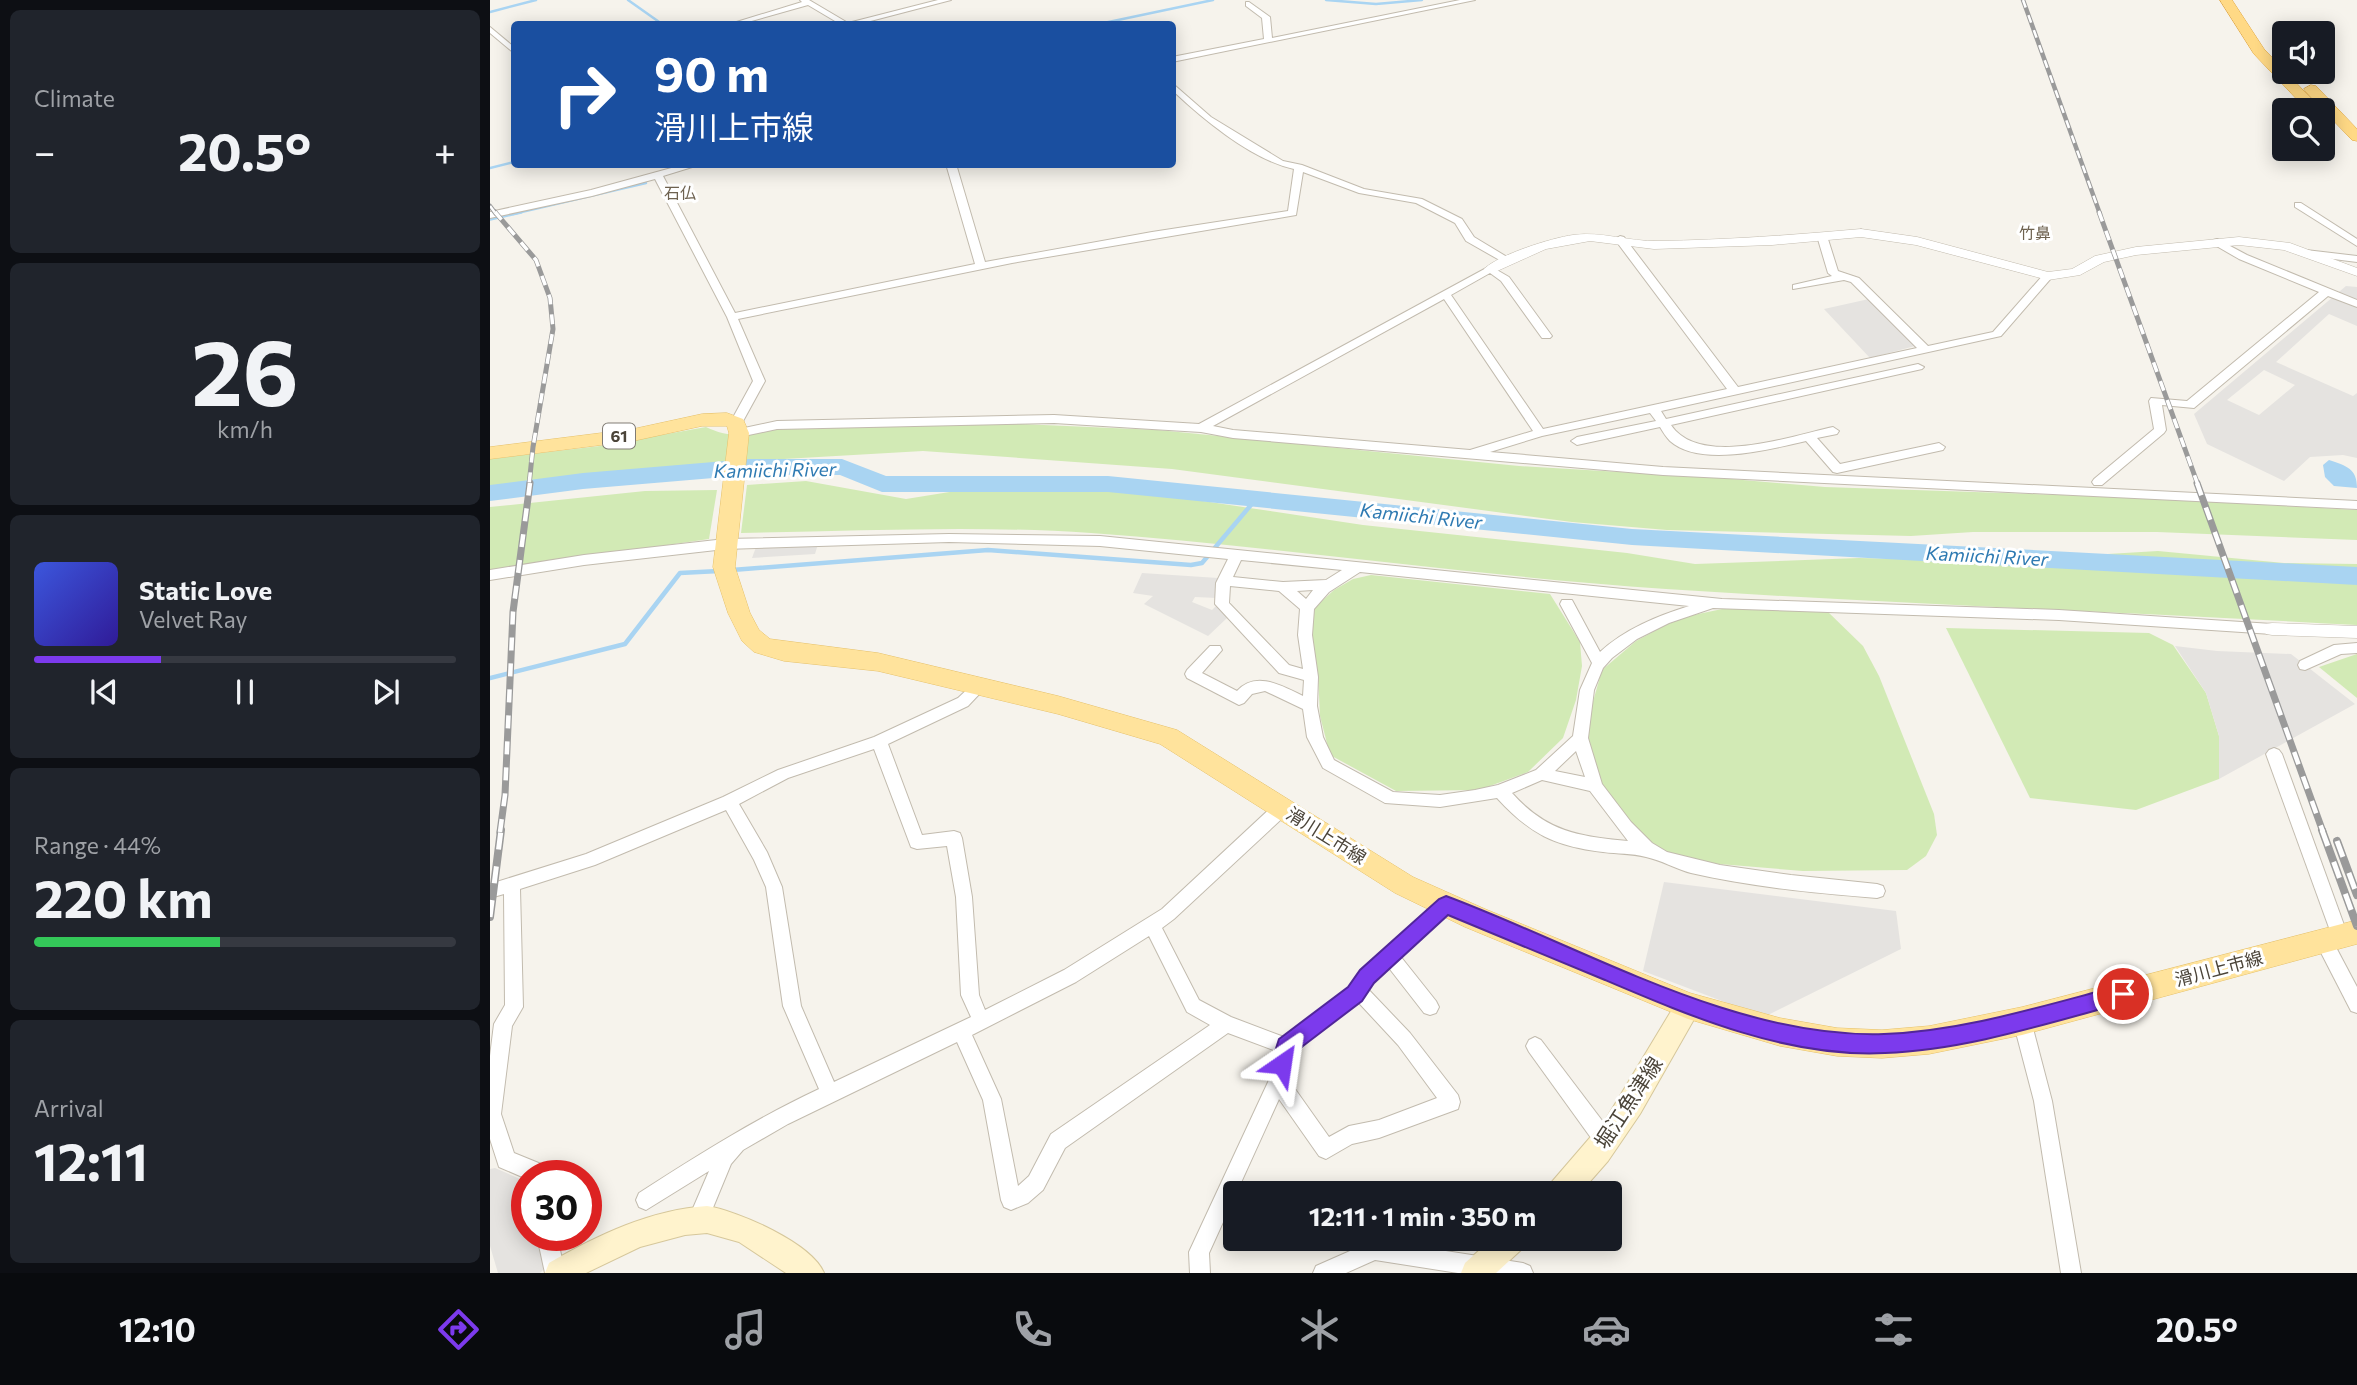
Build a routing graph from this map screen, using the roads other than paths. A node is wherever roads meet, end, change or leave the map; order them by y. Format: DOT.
graph roads {
  1 [pos="947,0"];
  2 [pos="1422,0"];
  3 [pos="1471,0"];
  4 [pos="2226,0"];
  5 [pos="2241,0"];
  6 [pos="806,1"];
  7 [pos="1250,4"];
  8 [pos="1433,7"];
  9 [pos="743,21"];
  10 [pos="840,21"];
  11 [pos="864,21"];
  12 [pos="490,29"];
  13 [pos="1268,41"];
  14 [pos="511,48"];
  15 [pos="2272,49"];
  16 [pos="1176,59"];
  17 [pos="2306,84"];
  18 [pos="1176,89"];
  19 [pos="2304,98"];
  20 [pos="2335,132"];
  21 [pos="2357,137"];
  22 [pos="2357,155"];
  23 [pos="1299,167"];
  24 [pos="685,168"];
  25 [pos="952,168"];
  26 [pos="658,176"];
  27 [pos="2298,205"];
  28 [pos="490,215"];
  29 [pos="1822,236"];
  30 [pos="1620,239"];
  31 [pos="2217,243"];
  32 [pos="2357,243"];
  33 [pos="2305,253"];
  34 [pos="2357,259"];
  35 [pos="1507,260"];
  36 [pos="980,264"];
  37 [pos="1490,269"];
  38 [pos="2357,272"];
  39 [pos="2049,276"];
  40 [pos="1844,277"];
  41 [pos="1797,287"];
  42 [pos="2327,291"];
  43 [pos="1445,293"];
  44 [pos="2357,304"];
  45 [pos="732,317"];
  46 [pos="1546,337"];
  47 [pos="1926,350"];
  48 [pos="1918,367"];
  49 [pos="1735,391"];
  50 [pos="1654,408"];
  51 [pos="1663,423"];
  52 [pos="737,428"];
  53 [pos="1201,428"];
  54 [pos="1833,431"];
  55 [pos="1540,433"];
  56 [pos="1808,436"];
  57 [pos="1577,441"];
  58 [pos="1939,447"];
  59 [pos="490,453"];
  60 [pos="1464,456"];
  61 [pos="2098,482"];
  62 [pos="2357,505"];
  63 [pos="725,544"];
  64 [pos="1237,554"];
  65 [pos="1360,566"];
  66 [pos="490,575"];
  67 [pos="1224,581"];
  68 [pos="1327,585"];
  69 [pos="1283,587"];
  70 [pos="1567,604"];
  71 [pos="1722,604"];
  72 [pos="1308,608"];
  73 [pos="2272,629"];
  74 [pos="2357,632"];
  75 [pos="2357,648"];
  76 [pos="1215,650"];
  77 [pos="1599,663"];
  78 [pos="2305,665"];
  79 [pos="1311,677"];
  80 [pos="978,688"];
  81 [pos="1310,706"];
  82 [pos="1580,738"];
  83 [pos="879,741"];
  84 [pos="2274,754"];
  85 [pos="1541,774"];
  86 [pos="1595,786"];
  87 [pos="1500,791"];
  88 [pos="729,802"];
  89 [pos="1282,808"];
  90 [pos="1648,850"];
  91 [pos="512,883"];
  92 [pos="490,891"];
  93 [pos="1877,891"];
  94 [pos="1446,905"];
  95 [pos="1152,926"];
  96 [pos="2341,936"];
  97 [pos="1390,956"];
  98 [pos="1357,990"];
  99 [pos="2357,1005"];
  100 [pos="1688,1006"];
  101 [pos="1430,1007"];
  102 [pos="981,1021"];
  103 [pos="2022,1021"];
  104 [pos="1226,1024"];
  105 [pos="961,1031"];
  106 [pos="1286,1046"];
  107 [pos="1535,1046"];
  108 [pos="1278,1081"];
  109 [pos="830,1094"];
  110 [pos="1606,1142"];
  111 [pos="736,1143"];
  112 [pos="511,1162"];
  113 [pos="1574,1181"];
  114 [pos="646,1200"];
  115 [pos="698,1220"];
  116 [pos="551,1251"];
  117 [pos="1499,1251"];
  118 [pos="1479,1270"];
  119 [pos="557,1273"];
  120 [pos="810,1273"];
  121 [pos="1200,1273"];
  122 [pos="1323,1273"];
  123 [pos="1523,1273"];
  124 [pos="2071,1273"];
  1 -- 11 [label="street"];
  2 -- 8 [label="street"];
  3 -- 8 [label="street"];
  4 -- 19 [label="highway"];
  5 -- 15 [label="highway"];
  6 -- 9 [label="street"];
  6 -- 10 [label="street"];
  7 -- 13 [label="street"];
  8 -- 13 [label="street"];
  12 -- 14 [label="street"];
  13 -- 16 [label="street"];
  17 -- 21 [label="highway"];
  18 -- 23 [label="street"];
  20 -- 22 [label="highway"];
  23 -- 35 [label="street"];
  23 -- 36 [label="street"];
  24 -- 26 [label="street"];
  25 -- 36 [label="street"];
  26 -- 28 [label="street"];
  26 -- 45 [label="street"];
  27 -- 32 [label="street"];
  29 -- 30 [label="street"];
  29 -- 39 [label="street"];
  29 -- 40 [label="street"];
  30 -- 35 [label="street"];
  30 -- 49 [label="street"];
  31 -- 33 [label="street"];
  31 -- 39 [label="street"];
  31 -- 42 [label="street"];
  33 -- 34 [label="street"];
  33 -- 38 [label="street"];
  35 -- 37 [label="street"];
  36 -- 45 [label="street"];
  37 -- 43 [label="street"];
  37 -- 46 [label="street"];
  39 -- 47 [label="street"];
  40 -- 41 [label="street"];
  40 -- 47 [label="street"];
  42 -- 44 [label="street"];
  42 -- 61 [label="street"];
  43 -- 53 [label="street"];
  43 -- 55 [label="street"];
  45 -- 52 [label="street"];
  47 -- 49 [label="street"];
  48 -- 51 [label="street"];
  49 -- 50 [label="street"];
  50 -- 51 [label="street"];
  50 -- 55 [label="street"];
  51 -- 56 [label="street"];
  51 -- 57 [label="street"];
  52 -- 53 [label="street"];
  52 -- 59 [label="main road, 61"];
  52 -- 63 [label="main road, 滑川上市線"];
  53 -- 60 [label="street"];
  54 -- 56 [label="street"];
  55 -- 60 [label="street"];
  56 -- 58 [label="street"];
  60 -- 62 [label="street"];
  63 -- 64 [label="street"];
  63 -- 66 [label="street"];
  63 -- 80 [label="main road, 滑川上市線"];
  64 -- 65 [label="street"];
  64 -- 67 [label="street"];
  65 -- 68 [label="street"];
  65 -- 71 [label="street"];
  67 -- 69 [label="street"];
  67 -- 79 [label="street"];
  68 -- 69 [label="street"];
  68 -- 72 [label="street"];
  69 -- 72 [label="street"];
  70 -- 77 [label="street"];
  71 -- 73 [label="street"];
  71 -- 77 [label="street"];
  72 -- 79 [label="street"];
  73 -- 74 [label="street"];
  75 -- 78 [label="street"];
  76 -- 81 [label="street"];
  77 -- 82 [label="street"];
  79 -- 81 [label="street"];
  80 -- 83 [label="street"];
  80 -- 89 [label="main road, 滑川上市線"];
  81 -- 87 [label="street"];
  82 -- 85 [label="street"];
  82 -- 86 [label="street"];
  83 -- 88 [label="street"];
  83 -- 102 [label="street"];
  84 -- 96 [label="street"];
  85 -- 86 [label="street"];
  85 -- 87 [label="street"];
  86 -- 90 [label="street"];
  87 -- 90 [label="street"];
  88 -- 91 [label="street"];
  88 -- 109 [label="street"];
  89 -- 94 [label="main road, 滑川上市線"];
  89 -- 95 [label="street"];
  90 -- 93 [label="street"];
  91 -- 92 [label="street"];
  91 -- 112 [label="street"];
  94 -- 97 [label="street"];
  94 -- 100 [label="main road, 滑川上市線"];
  95 -- 102 [label="street"];
  95 -- 104 [label="street"];
  96 -- 99 [label="street"];
  96 -- 103 [label="main road, 滑川上市線"];
  97 -- 98 [label="street"];
  97 -- 101 [label="street"];
  98 -- 106 [label="street"];
  98 -- 108 [label="street"];
  100 -- 103 [label="main road, 滑川上市線"];
  100 -- 110 [label="main road, 堀江魚津線"];
  102 -- 105 [label="street"];
  103 -- 124 [label="street"];
  104 -- 105 [label="street"];
  104 -- 106 [label="street"];
  105 -- 109 [label="street"];
  106 -- 108 [label="street"];
  107 -- 110 [label="street"];
  108 -- 121 [label="street"];
  109 -- 111 [label="street"];
  110 -- 113 [label="main road, 堀江魚津線"];
  111 -- 114 [label="street"];
  111 -- 115 [label="street"];
  115 -- 119 [label="main road"];
  115 -- 120 [label="main road"];
  116 -- 119 [label="street"];
  117 -- 118 [label="main road"];
  118 -- 122 [label="street"];
  118 -- 123 [label="street"];
}
